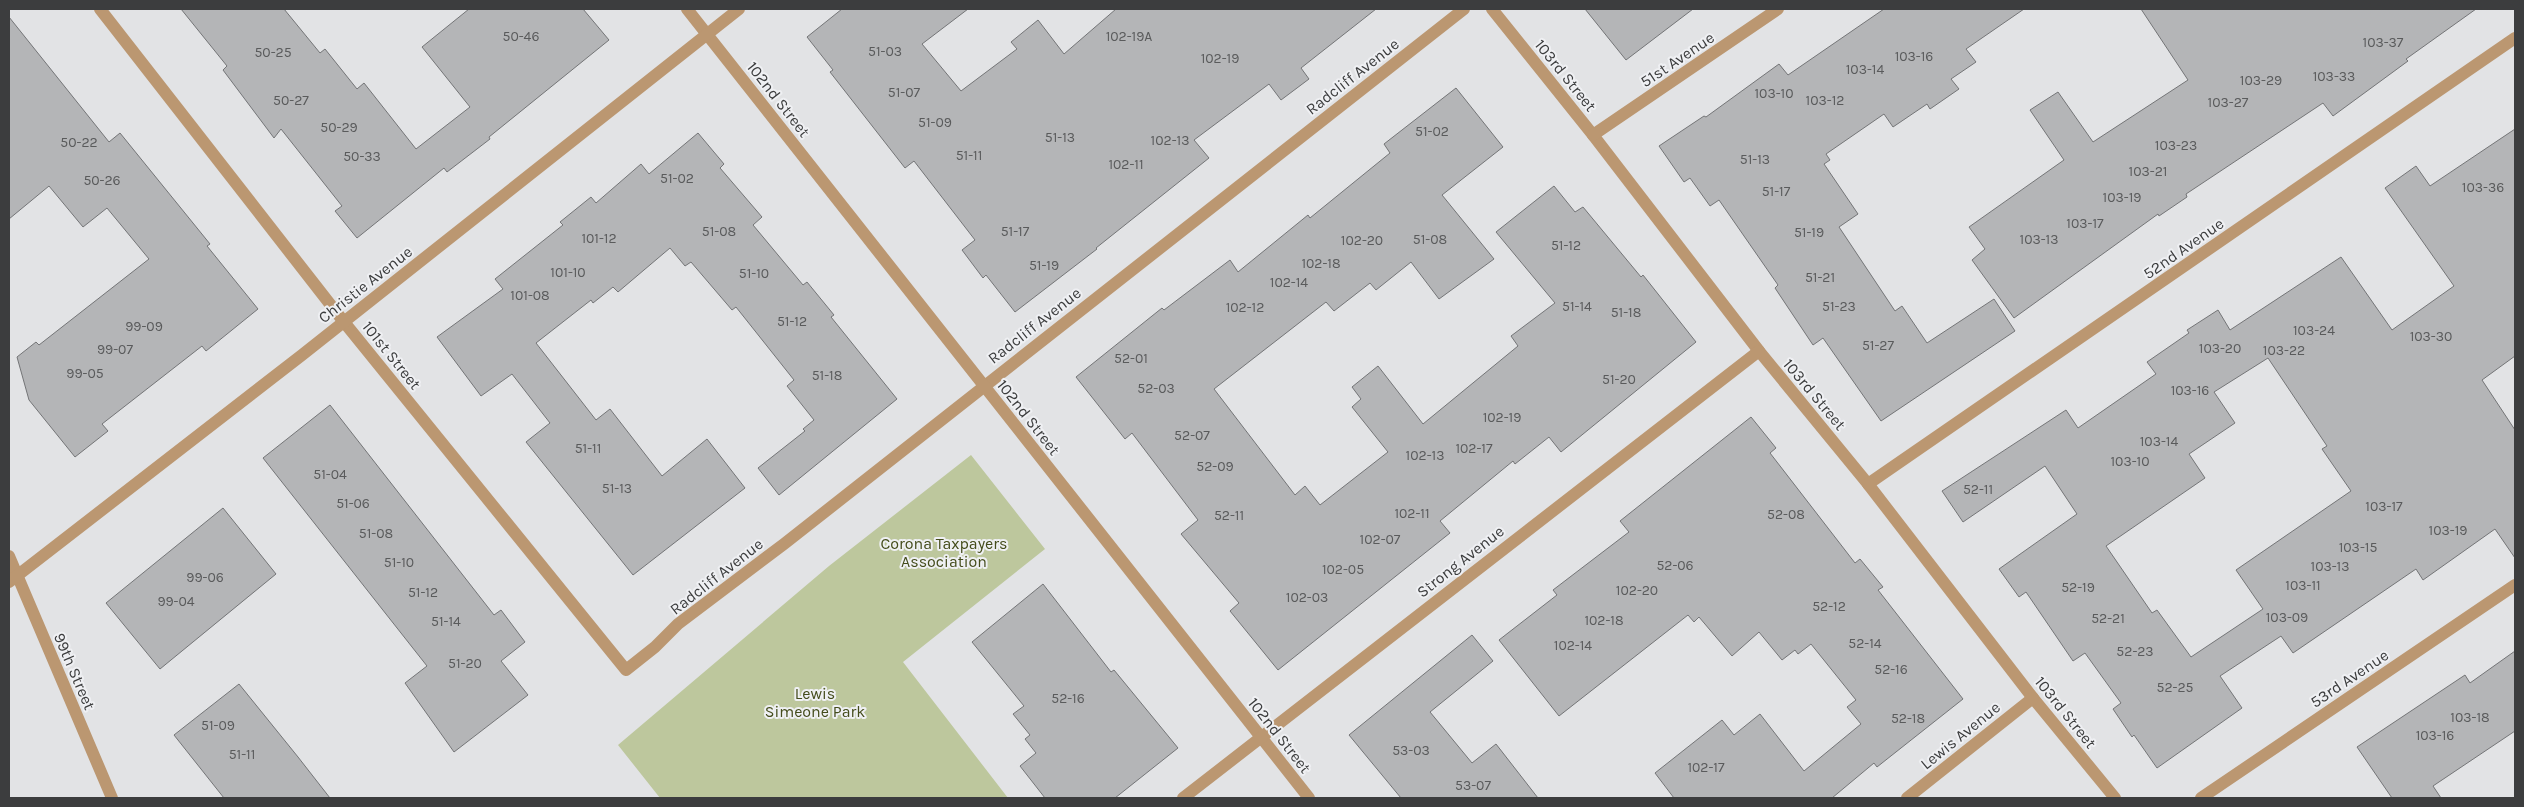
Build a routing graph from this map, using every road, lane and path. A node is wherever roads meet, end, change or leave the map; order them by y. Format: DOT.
graph roads {
  1 [pos="100,9"];
  2 [pos="687,9"];
  3 [pos="739,9"];
  4 [pos="1464,9"];
  5 [pos="1492,9"];
  6 [pos="1778,9"];
  7 [pos="707,34"];
  8 [pos="2515,38"];
  9 [pos="1593,135"];
  10 [pos="344,322"];
  11 [pos="1759,351"];
  12 [pos="983,385"];
  13 [pos="1868,484"];
  14 [pos="9,556"];
  15 [pos="13,580"];
  16 [pos="2515,585"];
  17 [pos="626,670"];
  18 [pos="2033,698"];
  19 [pos="1260,736"];
  20 [pos="112,798"];
  21 [pos="1183,798"];
  22 [pos="1309,798"];
  23 [pos="1907,798"];
  24 [pos="2115,798"];
  25 [pos="2201,798"];
  1 -- 10 [label="street, 101st Street"];
  2 -- 7 [label="street, 102nd Street"];
  3 -- 7 [label="street, Christie Avenue"];
  4 -- 12 [label="street, Radcliff Avenue"];
  5 -- 9 [label="street, 103rd Street"];
  6 -- 9 [label="street, 51st Avenue"];
  7 -- 10 [label="street, Christie Avenue"];
  7 -- 12 [label="street, 102nd Street"];
  8 -- 13 [label="street, 52nd Avenue"];
  9 -- 11 [label="street, 103rd Street"];
  10 -- 15 [label="street, Christie Avenue"];
  10 -- 17 [label="street, 101st Street"];
  11 -- 13 [label="street, 103rd Street"];
  11 -- 19 [label="street, Strong Avenue"];
  12 -- 17 [label="street, Radcliff Avenue"];
  12 -- 19 [label="street, 102nd Street"];
  13 -- 18 [label="street, 103rd Street"];
  14 -- 15 [label="street, 99th Street"];
  15 -- 20 [label="street, 99th Street"];
  16 -- 25 [label="street, 53rd Avenue"];
  18 -- 23 [label="street, Lewis Avenue"];
  18 -- 24 [label="street, 103rd Street"];
  19 -- 21 [label="street, Strong Avenue"];
  19 -- 22 [label="street, 102nd Street"];
}
